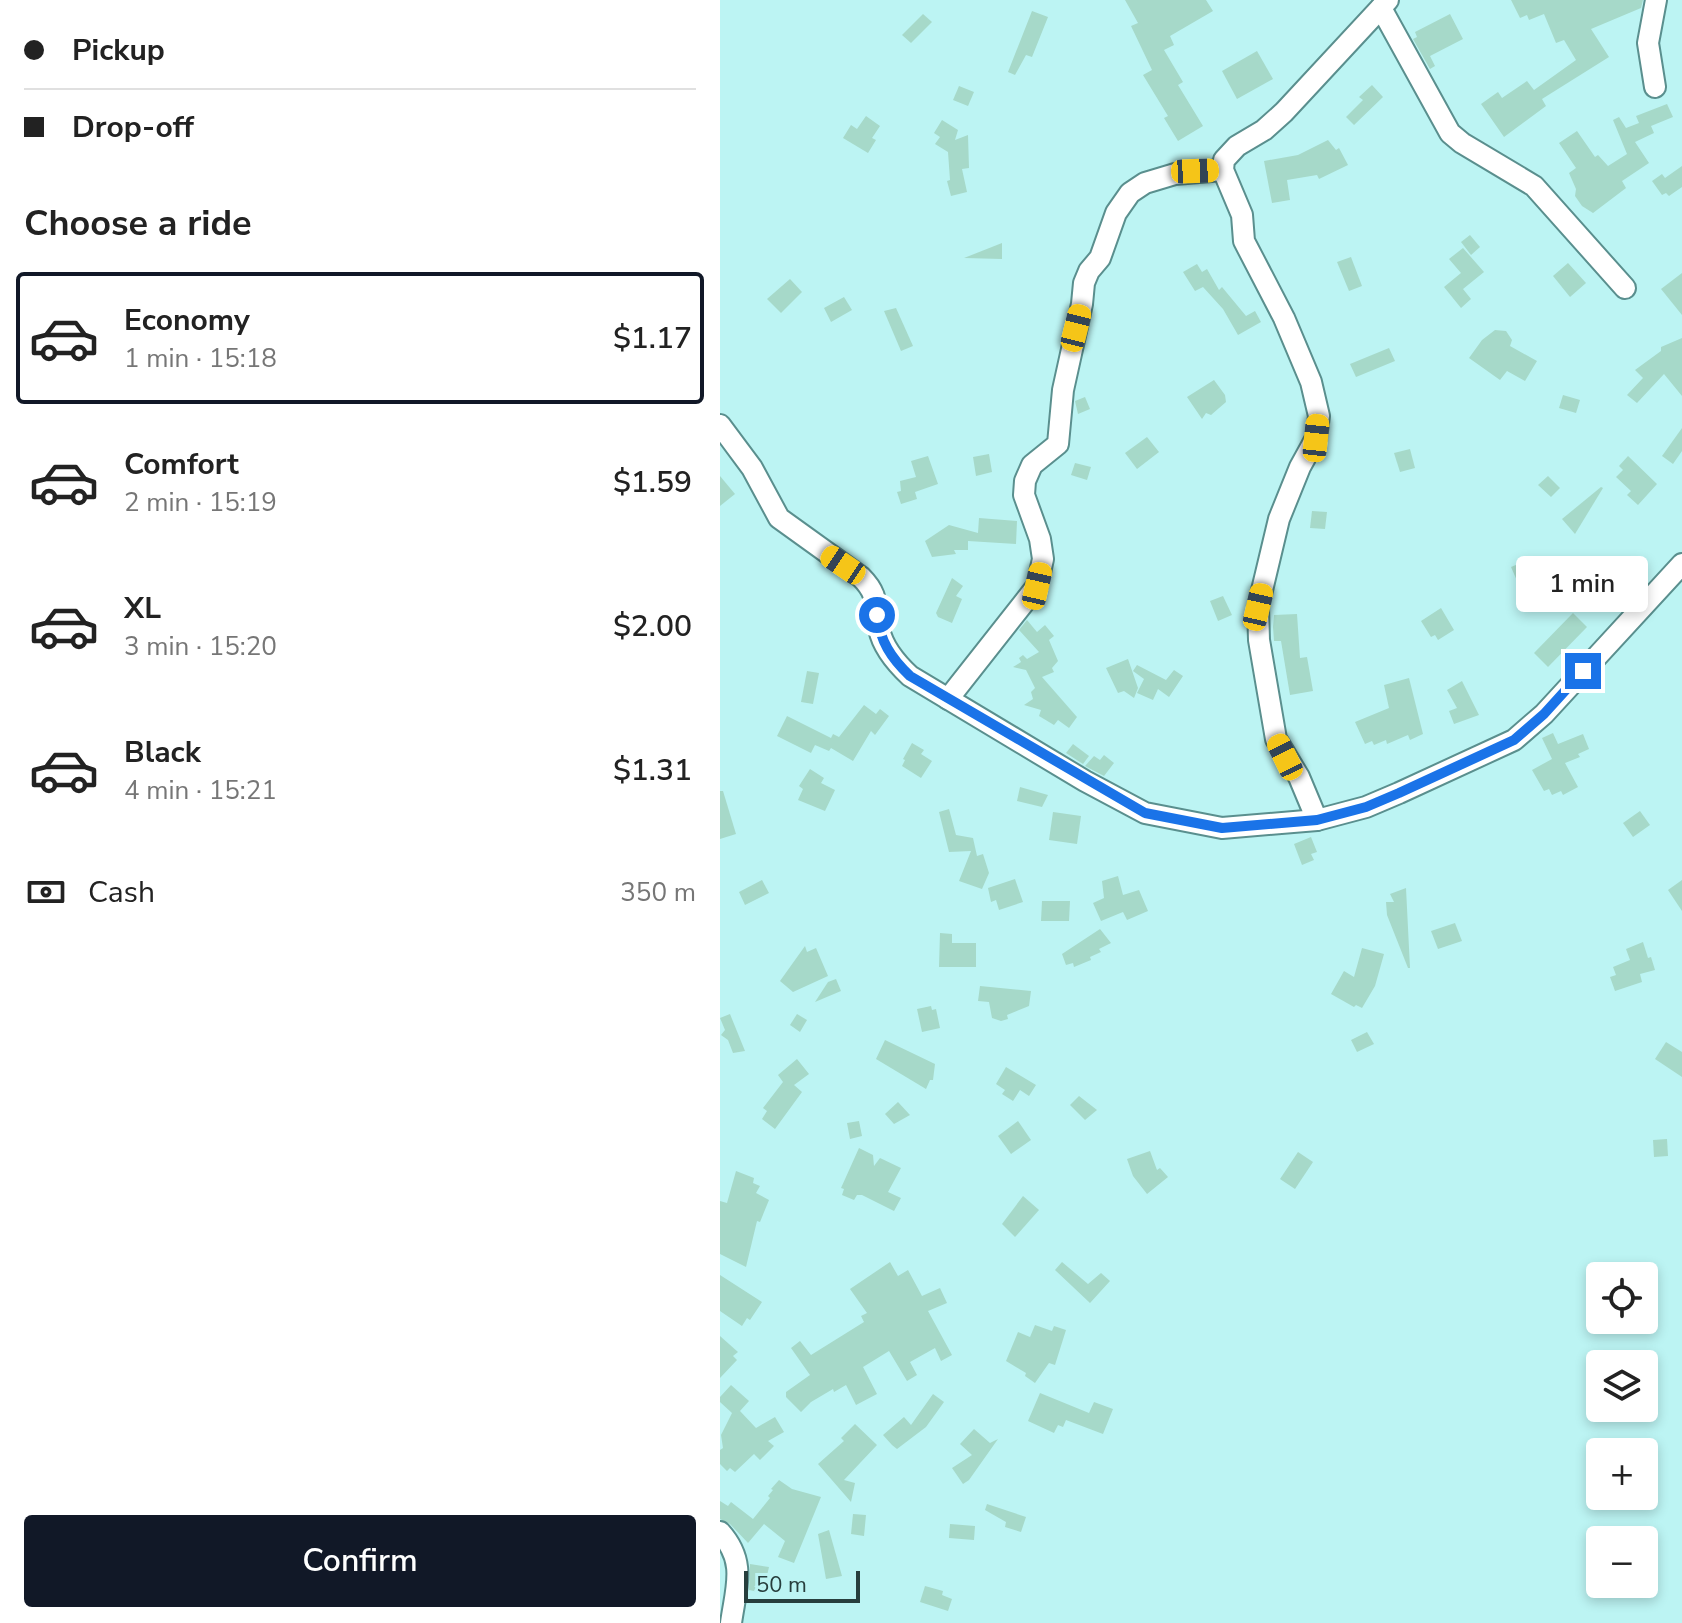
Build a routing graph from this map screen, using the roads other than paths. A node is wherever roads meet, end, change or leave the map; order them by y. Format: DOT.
graph roads {
  1 [pos="1656,0"];
  2 [pos="1384,4"];
  3 [pos="1655,87"];
  4 [pos="1223,170"];
  5 [pos="1625,288"];
  6 [pos="720,425"];
  7 [pos="1682,564"];
  8 [pos="948,699"];
  9 [pos="1317,820"];
  10 [pos="720,1532"];
  11 [pos="731,1623"];
  1 -- 3 [label="street"];
  2 -- 4 [label="street"];
  2 -- 5 [label="street"];
  4 -- 8 [label="street"];
  4 -- 9 [label="street"];
  6 -- 8 [label="street"];
  7 -- 9 [label="street"];
  8 -- 9 [label="street"];
  10 -- 11 [label="street"];
}
